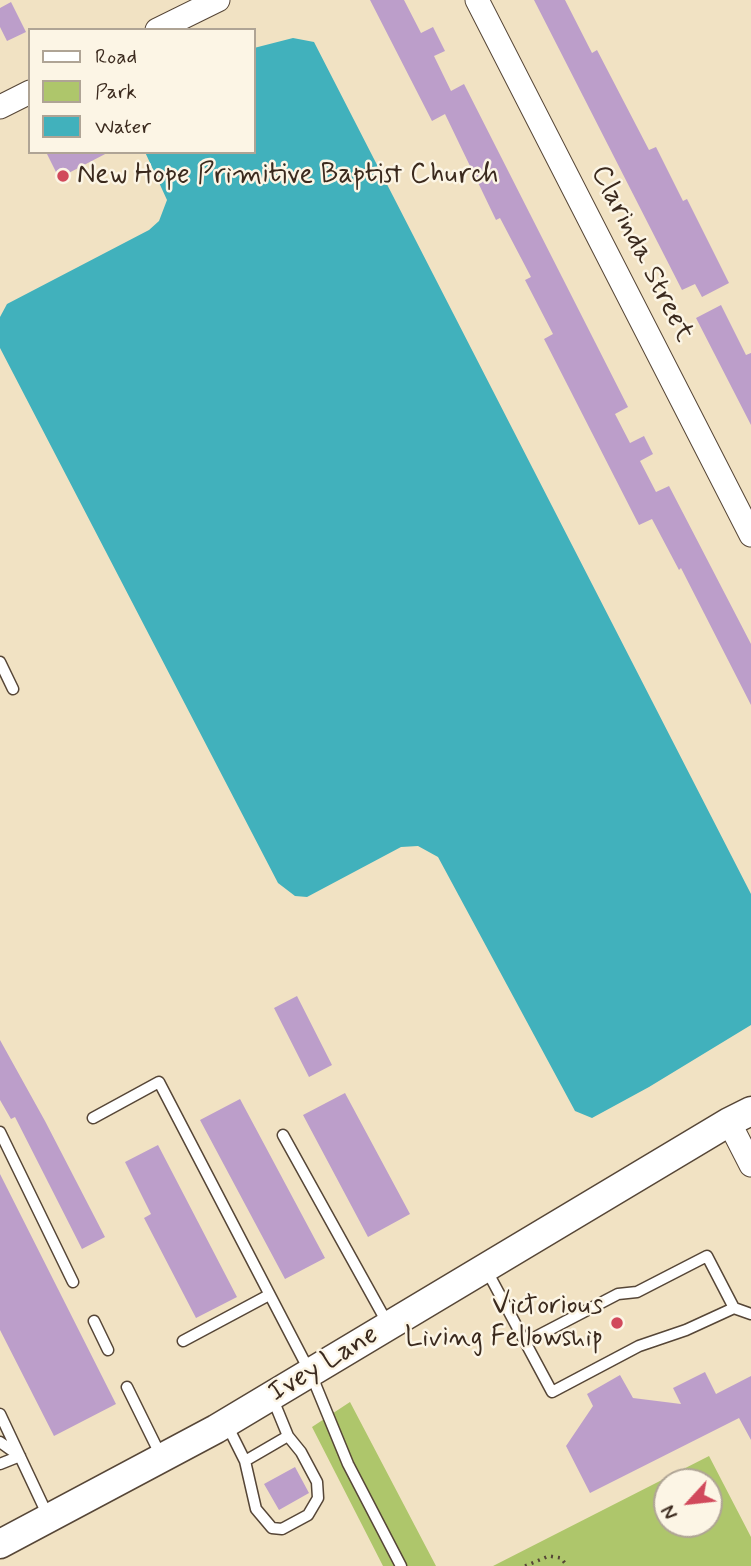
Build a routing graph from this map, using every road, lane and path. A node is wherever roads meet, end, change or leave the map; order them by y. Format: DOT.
graph roads {
  1 [pos="218,0"];
  2 [pos="477,0"];
  3 [pos="161,28"];
  4 [pos="28,93"];
  5 [pos="0,107"];
  6 [pos="751,535"];
  7 [pos="0,662"];
  8 [pos="13,689"];
  9 [pos="740,1117"];
  10 [pos="93,1118"];
  11 [pos="0,1132"];
  12 [pos="283,1135"];
  13 [pos="751,1165"];
  14 [pos="486,1269"];
  15 [pos="73,1282"];
  16 [pos="269,1295"];
  17 [pos="734,1308"];
  18 [pos="751,1314"];
  19 [pos="94,1321"];
  20 [pos="389,1326"];
  21 [pos="183,1341"];
  22 [pos="526,1342"];
  23 [pos="108,1350"];
  24 [pos="311,1374"];
  25 [pos="127,1387"];
  26 [pos="272,1396"];
  27 [pos="0,1414"];
  28 [pos="226,1424"];
  29 [pos="288,1436"];
  30 [pos="0,1442"];
  31 [pos="20,1456"];
  32 [pos="162,1458"];
  33 [pos="245,1461"];
  34 [pos="0,1464"];
  35 [pos="49,1518"];
  36 [pos="0,1544"];
  37 [pos="401,1566"];
  38 [pos="525,1566"];
  39 [pos="567,1566"];
  1 -- 3 [label="street"];
  2 -- 6 [label="street, Clarinda Street"];
  4 -- 5 [label="street"];
  7 -- 8 [label="lane"];
  9 -- 13 [label="street"];
  9 -- 14 [label="street, Ivey Lane"];
  10 -- 16 [label="lane"];
  11 -- 15 [label="lane"];
  12 -- 20 [label="lane"];
  14 -- 20 [label="street, Ivey Lane"];
  14 -- 22 [label="lane"];
  16 -- 21 [label="lane"];
  16 -- 24 [label="lane"];
  17 -- 18 [label="lane"];
  17 -- 22 [label="lane"];
  17 -- 22 [label="lane"];
  19 -- 23 [label="lane"];
  20 -- 24 [label="street, Ivey Lane"];
  24 -- 26 [label="street, Ivey Lane"];
  24 -- 37 [label="lane"];
  25 -- 32 [label="lane"];
  26 -- 28 [label="street, Ivey Lane"];
  26 -- 29 [label="lane"];
  27 -- 31 [label="lane"];
  28 -- 32 [label="street, Ivey Lane"];
  28 -- 33 [label="lane"];
  29 -- 33 [label="lane"];
  29 -- 33 [label="lane"];
  30 -- 31 [label="lane"];
  31 -- 34 [label="lane"];
  31 -- 35 [label="lane"];
  32 -- 35 [label="street, Ivey Lane"];
  35 -- 36 [label="street, Ivey Lane"];
  38 -- 39 [label="path"];
}
